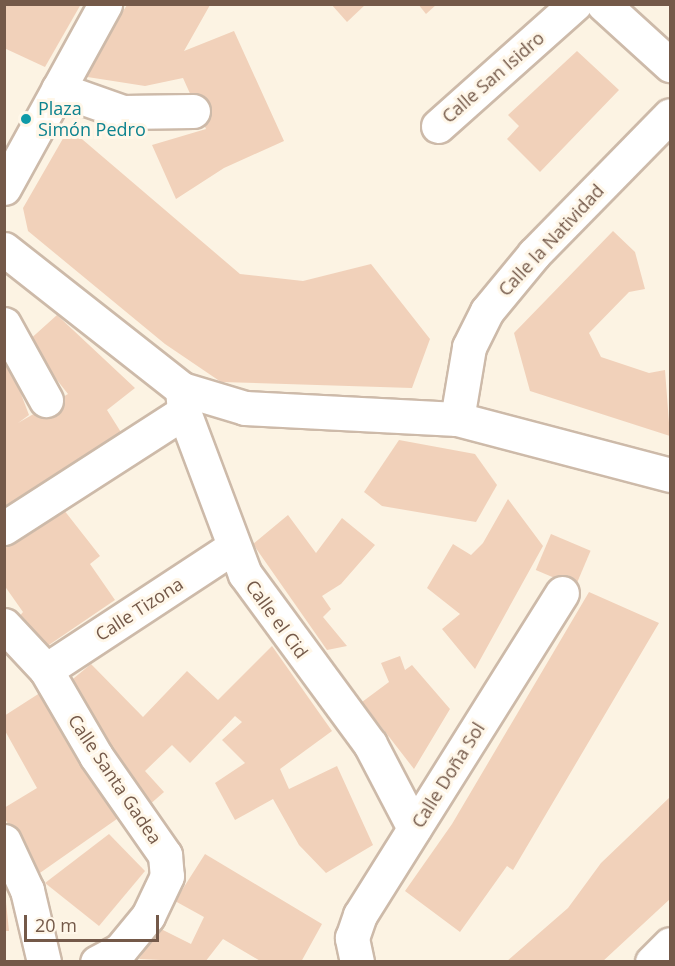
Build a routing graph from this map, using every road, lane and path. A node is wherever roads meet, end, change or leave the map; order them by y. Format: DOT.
graph roads {
  1 [pos="105,4"];
  2 [pos="575,4"];
  3 [pos="603,4"];
  4 [pos="670,65"];
  5 [pos="58,89"];
  6 [pos="193,111"];
  7 [pos="670,115"];
  8 [pos="438,126"];
  9 [pos="4,188"];
  10 [pos="4,249"];
  11 [pos="4,324"];
  12 [pos="46,400"];
  13 [pos="183,401"];
  14 [pos="457,419"];
  15 [pos="670,476"];
  16 [pos="4,528"];
  17 [pos="233,547"];
  18 [pos="562,593"];
  19 [pos="4,625"];
  20 [pos="46,670"];
  21 [pos="414,828"];
  22 [pos="4,841"];
  23 [pos="670,944"];
  24 [pos="44,962"];
  25 [pos="97,962"];
  26 [pos="357,962"];
  27 [pos="652,962"];
  1 -- 5 [label="street"];
  2 -- 8 [label="street, Calle San Isidro"];
  3 -- 4 [label="street"];
  5 -- 6 [label="street"];
  5 -- 9 [label="street"];
  7 -- 14 [label="street, Calle la Natividad"];
  10 -- 13 [label="street"];
  11 -- 12 [label="street"];
  13 -- 14 [label="street"];
  13 -- 16 [label="street"];
  13 -- 17 [label="street, Calle el Cid"];
  14 -- 15 [label="street"];
  17 -- 20 [label="street, Calle Tizona"];
  17 -- 21 [label="street, Calle el Cid"];
  18 -- 21 [label="street, Calle Doña Sol"];
  19 -- 20 [label="street, Calle Santa Gadea"];
  20 -- 25 [label="street, Calle Santa Gadea"];
  21 -- 26 [label="street, Calle Doña Sol"];
  22 -- 24 [label="street"];
  23 -- 27 [label="street"];
}
